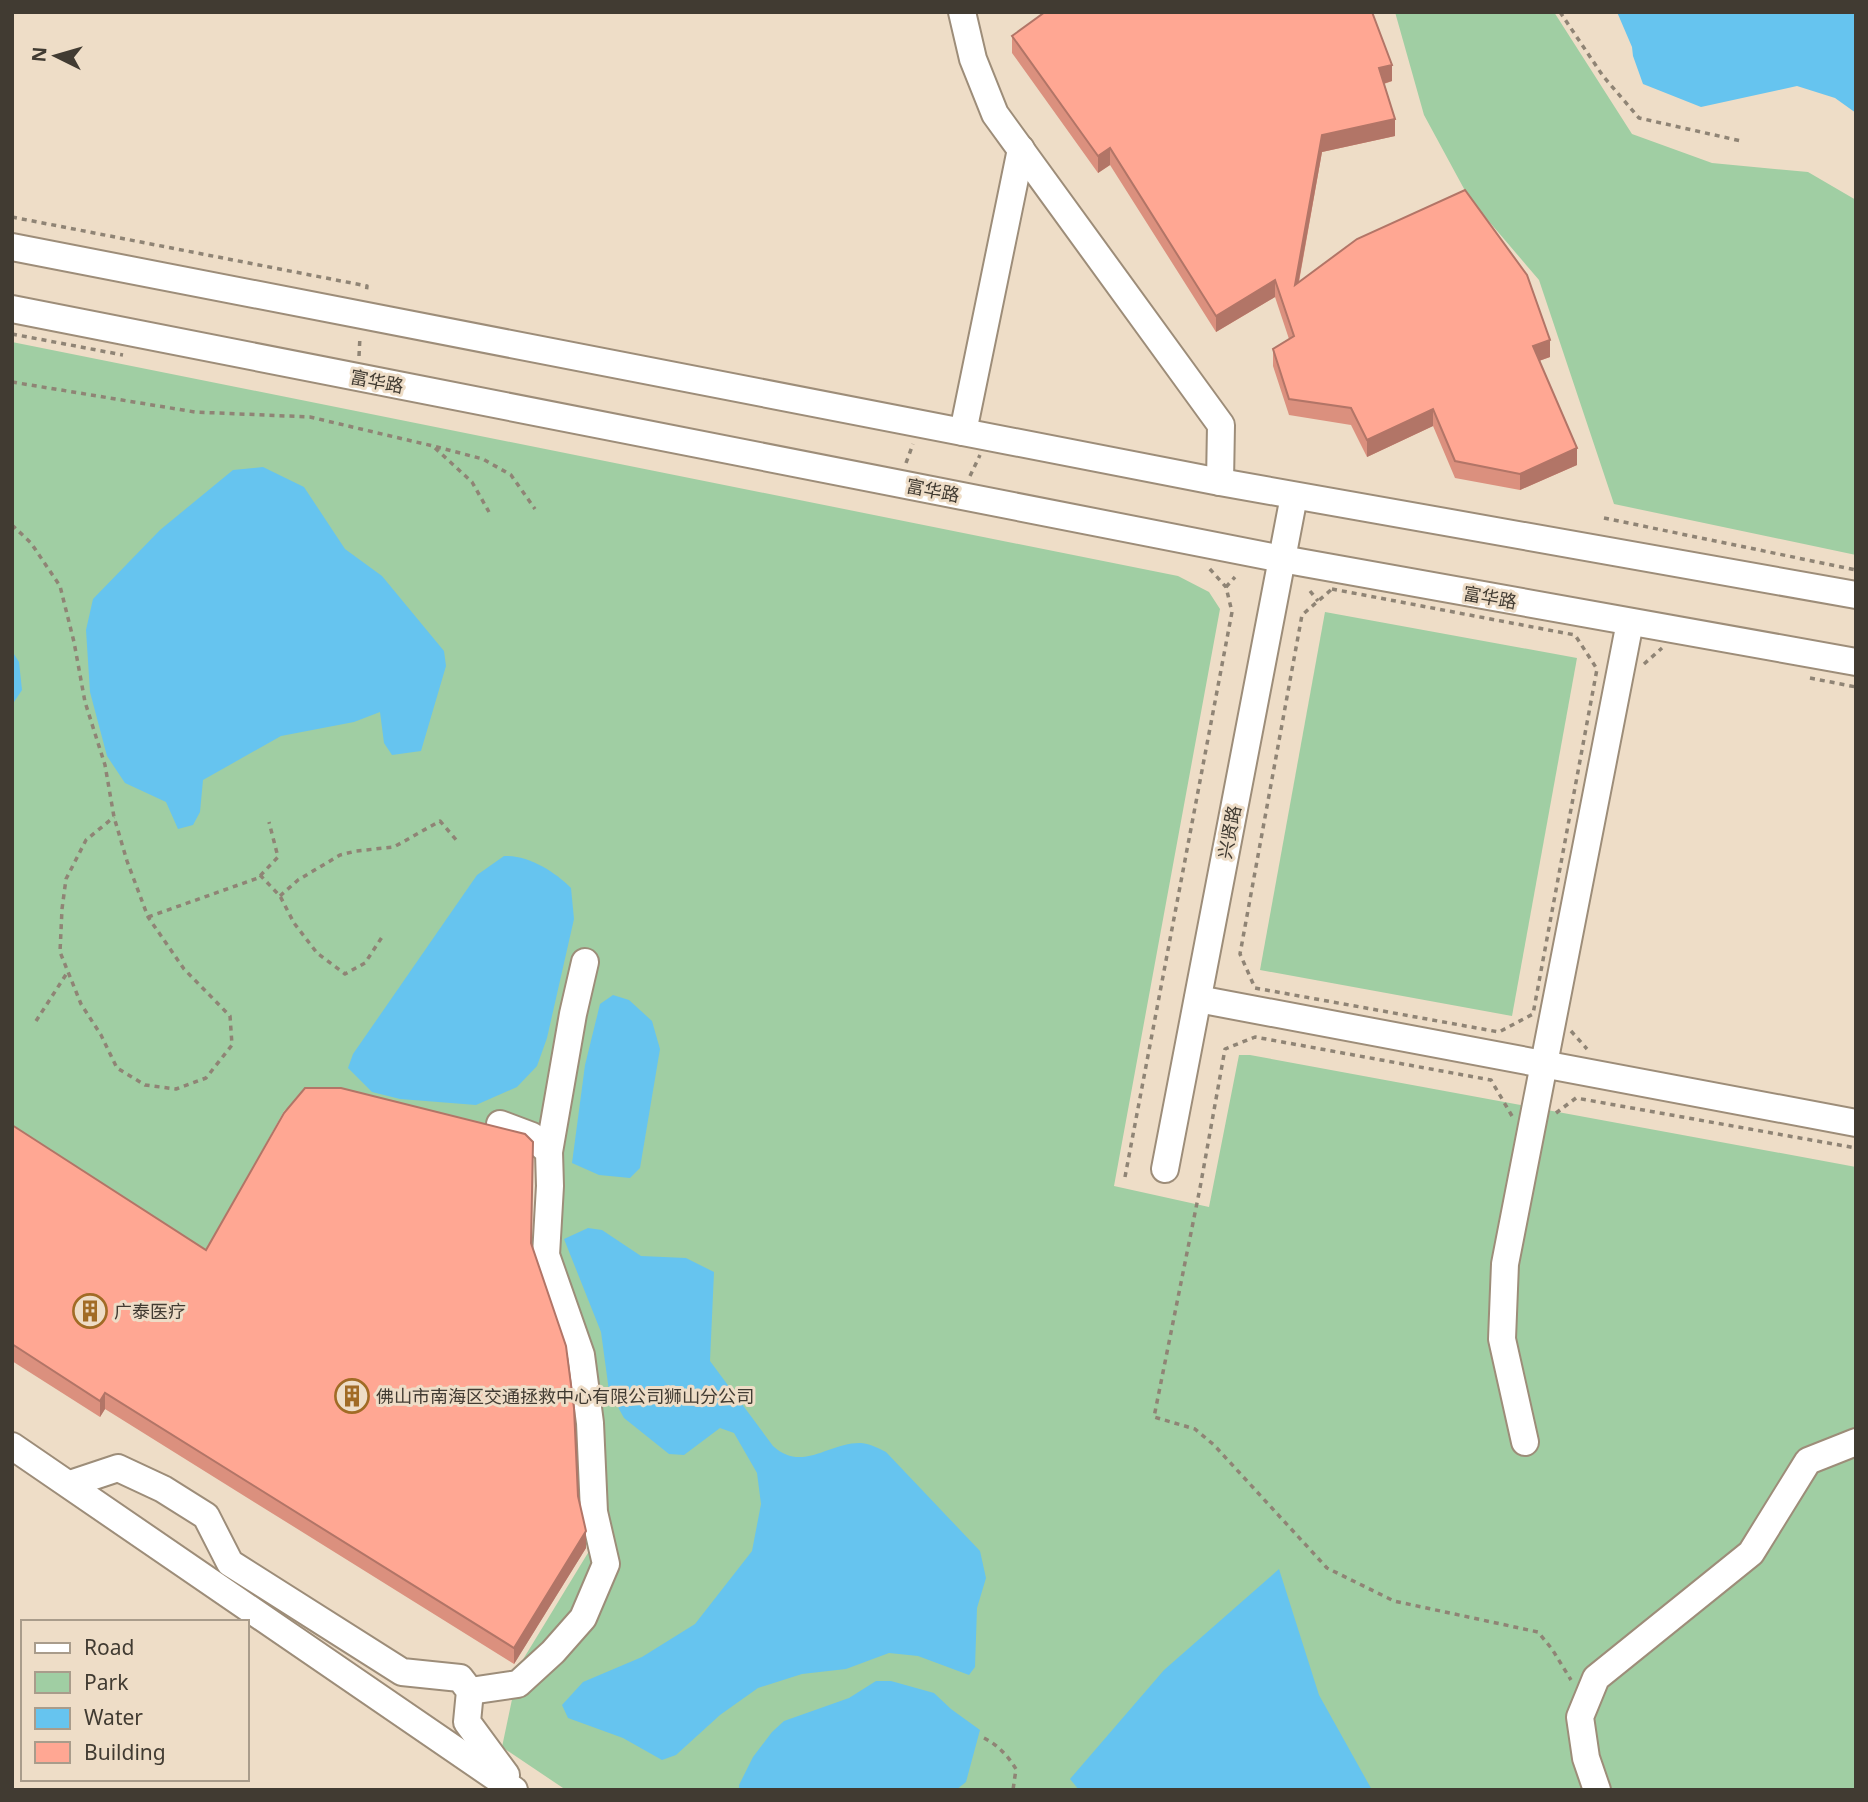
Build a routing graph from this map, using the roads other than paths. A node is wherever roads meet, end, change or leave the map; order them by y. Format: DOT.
graph roads {
  1 [pos="962,12"];
  2 [pos="1021,149"];
  3 [pos="12,247"];
  4 [pos="12,309"];
  5 [pos="973,440"];
  6 [pos="1220,482"];
  7 [pos="1294,496"];
  8 [pos="1282,559"];
  9 [pos="1856,596"];
  10 [pos="1630,622"];
  11 [pos="1856,662"];
  12 [pos="585,962"];
  13 [pos="1198,999"];
  14 [pos="1543,1063"];
  15 [pos="1856,1123"];
  16 [pos="500,1124"];
  17 [pos="549,1152"];
  18 [pos="1165,1169"];
  19 [pos="1525,1442"];
  20 [pos="1856,1442"];
  21 [pos="12,1446"];
  22 [pos="70,1484"];
  23 [pos="470,1691"];
  24 [pos="516,1790"];
  25 [pos="1597,1790"];
  1 -- 2 [label="street"];
  2 -- 5 [label="street"];
  2 -- 6 [label="street"];
  3 -- 5 [label="street"];
  4 -- 8 [label="street, 富华路"];
  5 -- 6 [label="street"];
  6 -- 7 [label="street"];
  7 -- 8 [label="street, 兴贤路"];
  7 -- 9 [label="street"];
  8 -- 10 [label="street, 富华路"];
  8 -- 13 [label="street, 兴贤路"];
  10 -- 11 [label="street, 富华路"];
  10 -- 14 [label="street"];
  12 -- 17 [label="street"];
  13 -- 14 [label="street"];
  13 -- 18 [label="street, 兴贤路"];
  14 -- 15 [label="street"];
  14 -- 19 [label="street"];
  16 -- 17 [label="street"];
  17 -- 23 [label="street"];
  20 -- 25 [label="street"];
  21 -- 22 [label="street"];
  22 -- 23 [label="street"];
  22 -- 24 [label="street"];
  23 -- 24 [label="street"];
}
